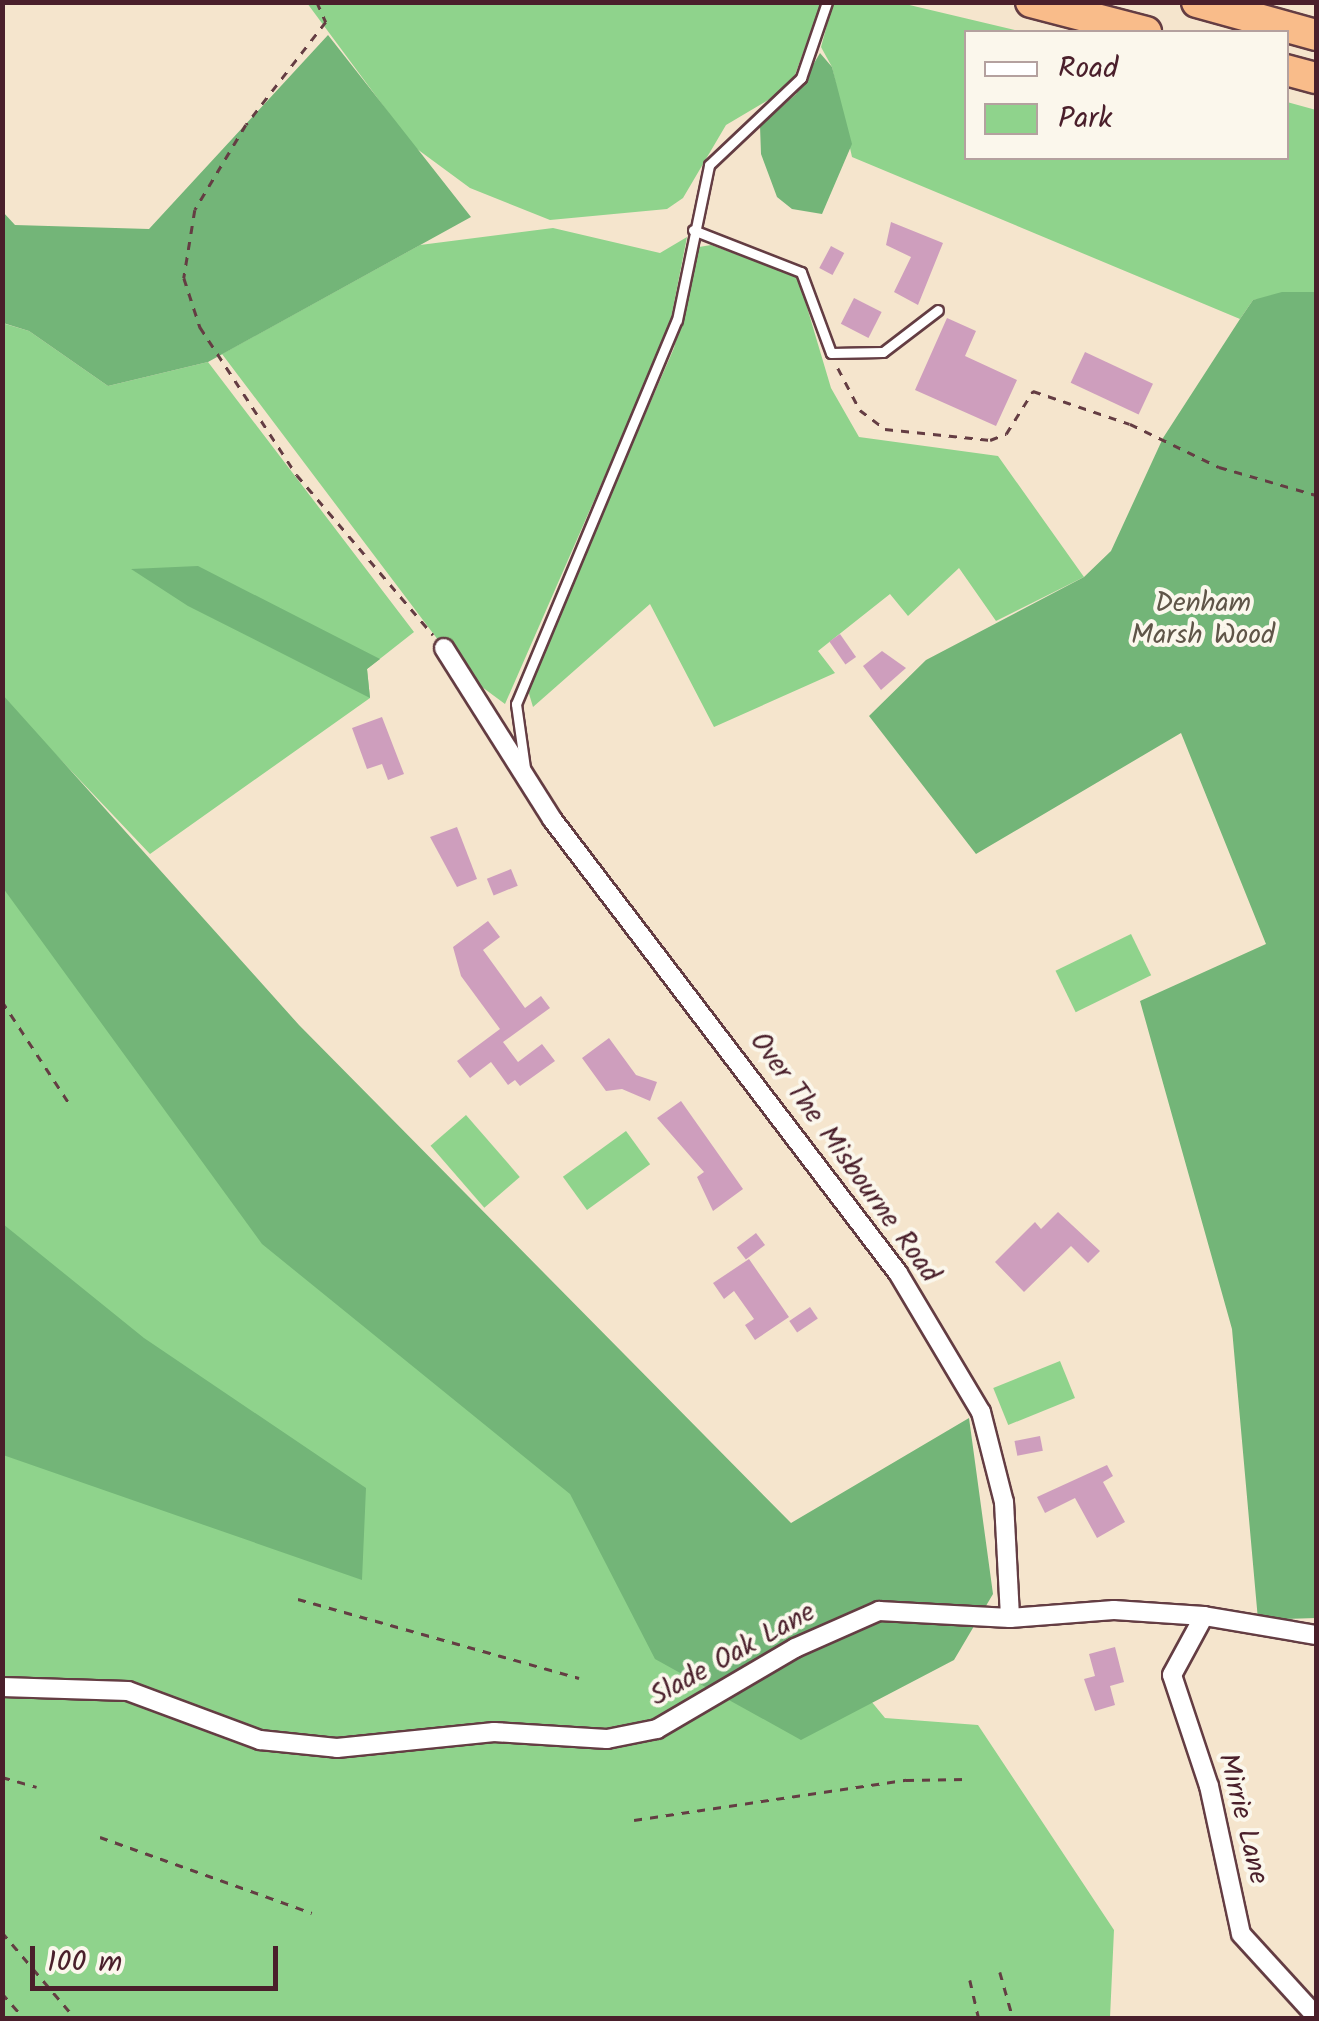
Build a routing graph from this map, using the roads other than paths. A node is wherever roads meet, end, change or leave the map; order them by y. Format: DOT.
graph roads {
  1 [pos="827,2"];
  2 [pos="1031,2"];
  3 [pos="1197,2"];
  4 [pos="1138,30"];
  5 [pos="1316,34"];
  6 [pos="1289,71"];
  7 [pos="1316,78"];
  8 [pos="694,230"];
  9 [pos="938,310"];
  10 [pos="444,648"];
  11 [pos="524,778"];
  12 [pos="1204,1616"];
  13 [pos="1010,1618"];
  14 [pos="1316,1635"];
  15 [pos="2,1686"];
  16 [pos="1316,2016"];
  1 -- 8 [label="lane"];
  2 -- 4 [label="highway"];
  3 -- 5 [label="highway"];
  6 -- 7 [label="highway"];
  8 -- 9 [label="lane"];
  8 -- 11 [label="lane"];
  10 -- 11 [label="street, Over The Misbourne Road"];
  11 -- 13 [label="street, Over The Misbourne Road"];
  12 -- 13 [label="street, Slade Oak Lane"];
  12 -- 14 [label="street, Slade Oak Lane"];
  12 -- 16 [label="street, Mirrie Lane"];
  13 -- 15 [label="street, Slade Oak Lane"];
}
